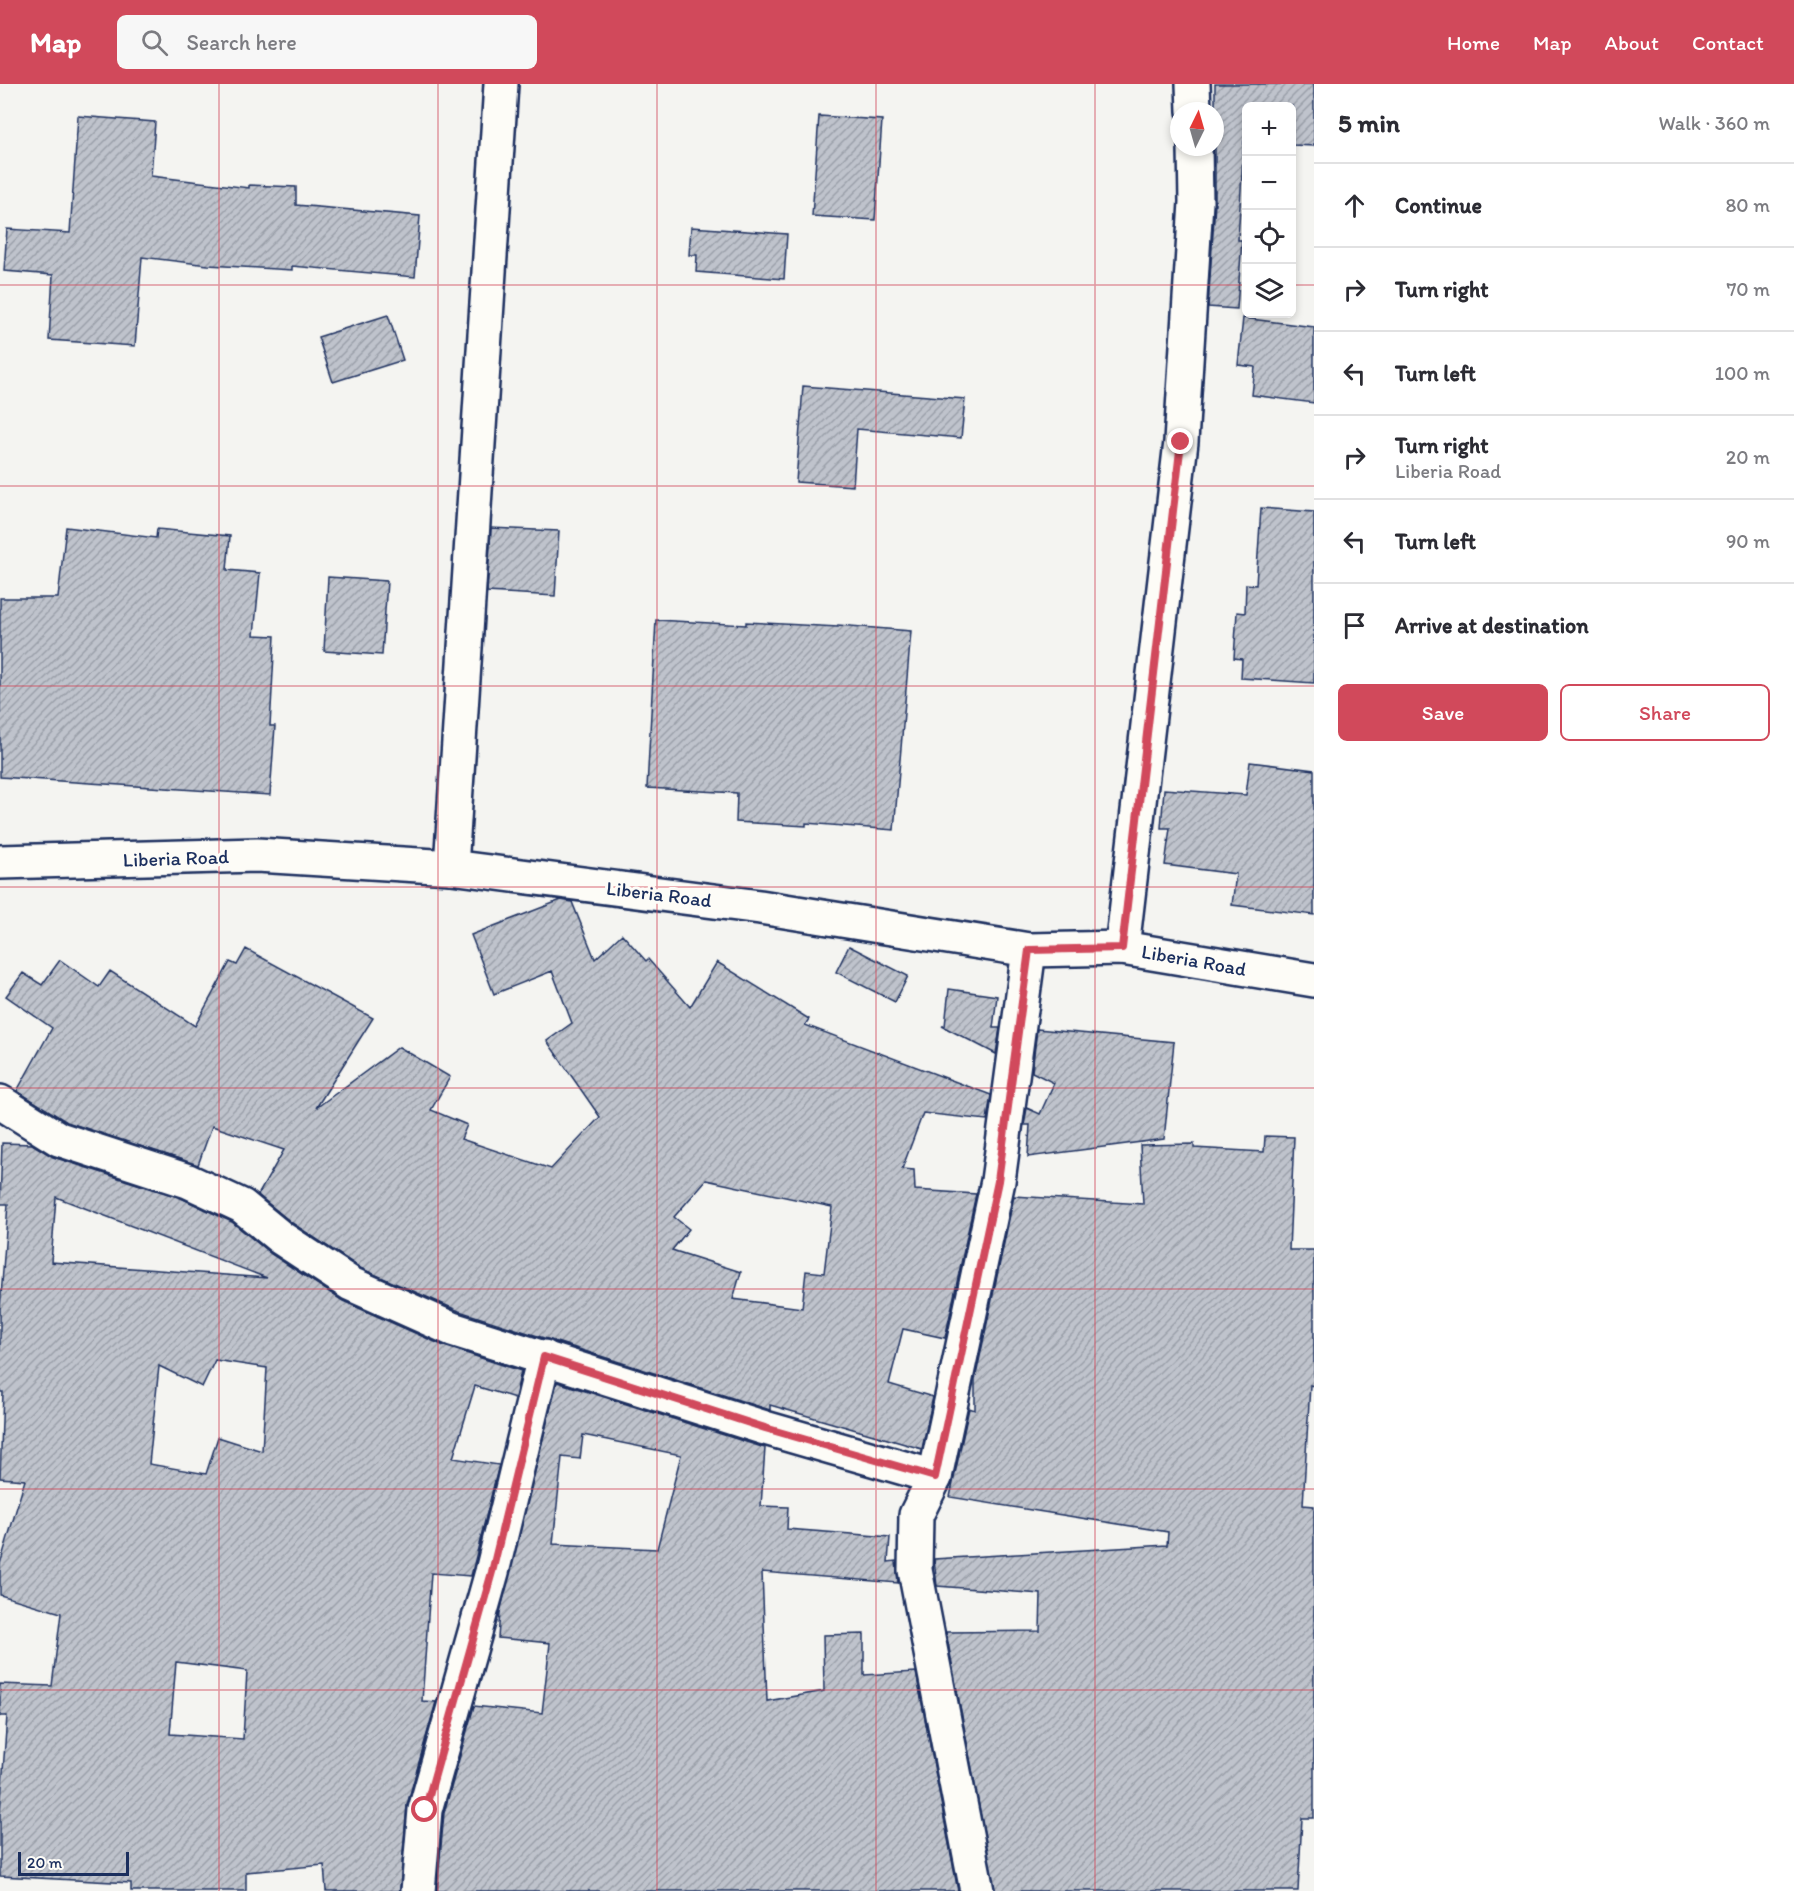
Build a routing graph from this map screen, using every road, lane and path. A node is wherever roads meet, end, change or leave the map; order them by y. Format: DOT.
graph roads {
  1 [pos="501,84"];
  2 [pos="1193,84"];
  3 [pos="1194,102"];
  4 [pos="1195,156"];
  5 [pos="0,862"];
  6 [pos="451,867"];
  7 [pos="1122,948"];
  8 [pos="1029,950"];
  9 [pos="1314,980"];
  10 [pos="0,1102"];
  11 [pos="544,1357"];
  12 [pos="935,1477"];
  13 [pos="418,1891"];
  14 [pos="977,1891"];
  1 -- 6 [label="street"];
  2 -- 3 [label="street"];
  4 -- 7 [label="street"];
  5 -- 6 [label="street, Liberia Road"];
  6 -- 8 [label="street, Liberia Road"];
  7 -- 8 [label="street, Liberia Road"];
  7 -- 9 [label="street, Liberia Road"];
  8 -- 12 [label="street"];
  10 -- 11 [label="street"];
  11 -- 12 [label="street"];
  11 -- 13 [label="street"];
  12 -- 14 [label="street"];
}
